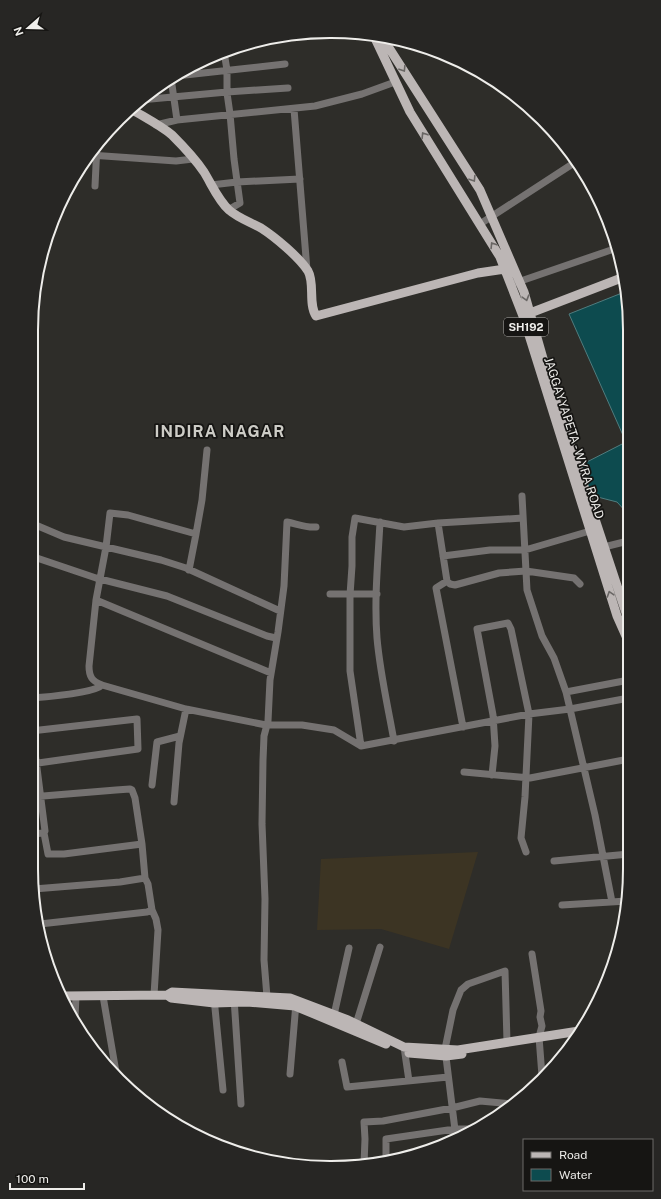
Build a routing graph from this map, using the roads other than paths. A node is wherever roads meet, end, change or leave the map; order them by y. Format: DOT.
graph roads {
  1 [pos="377,42"];
  2 [pos="387,44"];
  3 [pos="225,58"];
  4 [pos="285,64"];
  5 [pos="227,70"];
  6 [pos="189,75"];
  7 [pos="395,82"];
  8 [pos="172,84"];
  9 [pos="288,88"];
  10 [pos="227,92"];
  11 [pos="174,97"];
  12 [pos="151,99"];
  13 [pos="294,109"];
  14 [pos="136,112"];
  15 [pos="230,114"];
  16 [pos="177,120"];
  17 [pos="156,125"];
  18 [pos="95,156"];
  19 [pos="93,159"];
  20 [pos="192,159"];
  21 [pos="572,165"];
  22 [pos="300,179"];
  23 [pos="237,182"];
  24 [pos="211,185"];
  25 [pos="95,186"];
  26 [pos="228,210"];
  27 [pos="492,217"];
  28 [pos="480,224"];
  29 [pos="611,250"];
  30 [pos="505,269"];
  31 [pos="307,270"];
  32 [pos="618,279"];
  33 [pos="515,283"];
  34 [pos="526,315"];
  35 [pos="207,450"];
  36 [pos="522,496"];
  37 [pos="523,518"];
  38 [pos="380,522"];
  39 [pos="438,524"];
  40 [pos="38,526"];
  41 [pos="316,527"];
  42 [pos="590,531"];
  43 [pos="196,534"];
  44 [pos="623,542"];
  45 [pos="106,547"];
  46 [pos="600,548"];
  47 [pos="525,550"];
  48 [pos="443,556"];
  49 [pos="38,558"];
  50 [pos="189,570"];
  51 [pos="526,571"];
  52 [pos="101,579"];
  53 [pos="447,581"];
  54 [pos="580,584"];
  55 [pos="330,594"];
  56 [pos="377,594"];
  57 [pos="350,595"];
  58 [pos="96,600"];
  59 [pos="623,609"];
  60 [pos="280,611"];
  61 [pos="623,630"];
  62 [pos="276,638"];
  63 [pos="271,673"];
  64 [pos="623,681"];
  65 [pos="102,685"];
  66 [pos="566,692"];
  67 [pos="38,697"];
  68 [pos="623,699"];
  69 [pos="186,709"];
  70 [pos="570,709"];
  71 [pos="529,714"];
  72 [pos="493,721"];
  73 [pos="266,725"];
  74 [pos="462,727"];
  75 [pos="38,730"];
  76 [pos="180,736"];
  77 [pos="394,741"];
  78 [pos="361,746"];
  79 [pos="623,760"];
  80 [pos="38,763"];
  81 [pos="584,767"];
  82 [pos="464,772"];
  83 [pos="492,775"];
  84 [pos="526,778"];
  85 [pos="38,782"];
  86 [pos="152,785"];
  87 [pos="38,796"];
  88 [pos="41,796"];
  89 [pos="174,802"];
  90 [pos="38,833"];
  91 [pos="44,833"];
  92 [pos="142,844"];
  93 [pos="526,852"];
  94 [pos="623,854"];
  95 [pos="603,856"];
  96 [pos="554,861"];
  97 [pos="146,878"];
  98 [pos="39,889"];
  99 [pos="621,901"];
  100 [pos="612,902"];
  101 [pos="562,905"];
  102 [pos="152,910"];
  103 [pos="44,924"];
  104 [pos="380,947"];
  105 [pos="349,948"];
  106 [pos="532,954"];
  107 [pos="154,995"];
  108 [pos="67,996"];
  109 [pos="76,996"];
  110 [pos="103,996"];
  111 [pos="267,997"];
  112 [pos="234,998"];
  113 [pos="214,999"];
  114 [pos="296,1003"];
  115 [pos="75,1012"];
  116 [pos="334,1015"];
  117 [pos="356,1024"];
  118 [pos="573,1033"];
  119 [pos="570,1037"];
  120 [pos="539,1040"];
  121 [pos="507,1042"];
  122 [pos="405,1050"];
  123 [pos="446,1052"];
  124 [pos="342,1062"];
  125 [pos="115,1065"];
  126 [pos="542,1070"];
  127 [pos="290,1074"];
  128 [pos="448,1077"];
  129 [pos="409,1081"];
  130 [pos="222,1090"];
  131 [pos="506,1103"];
  132 [pos="241,1104"];
  133 [pos="452,1108"];
  134 [pos="455,1129"];
  135 [pos="464,1129"];
  136 [pos="455,1133"];
  137 [pos="386,1155"];
  138 [pos="364,1159"];
  1 -- 7 [label="main road, JAGGAYYAPETA - WYRA ROAD / SH192"];
  2 -- 27 [label="main road, SH192, one-way"];
  3 -- 5 [label="street"];
  4 -- 5 [label="street"];
  5 -- 6 [label="street"];
  5 -- 10 [label="street"];
  7 -- 13 [label="street"];
  28 -- 7 [label="main road, JAGGAYYAPETA - WYRA ROAD / SH192, one-way"];
  8 -- 11 [label="street"];
  9 -- 10 [label="street"];
  10 -- 11 [label="street"];
  10 -- 15 [label="street"];
  11 -- 12 [label="street"];
  11 -- 16 [label="street"];
  13 -- 15 [label="street"];
  13 -- 22 [label="street"];
  14 -- 17 [label="main road"];
  15 -- 16 [label="street"];
  15 -- 23 [label="street"];
  16 -- 17 [label="street"];
  17 -- 20 [label="main road"];
  18 -- 20 [label="street"];
  19 -- 25 [label="street"];
  20 -- 24 [label="main road"];
  21 -- 27 [label="street"];
  22 -- 23 [label="street"];
  22 -- 31 [label="street"];
  23 -- 24 [label="street"];
  23 -- 26 [label="street"];
  24 -- 26 [label="main road"];
  26 -- 31 [label="main road"];
  27 -- 28 [label="street"];
  27 -- 33 [label="main road, SH192"];
  30 -- 28 [label="main road, JAGGAYYAPETA - WYRA ROAD / SH192, one-way"];
  29 -- 33 [label="street"];
  30 -- 31 [label="main road"];
  30 -- 33 [label="main road, JAGGAYYAPETA - WYRA ROAD / SH192"];
  32 -- 34 [label="main road"];
  33 -- 34 [label="main road, JAGGAYYAPETA - WYRA ROAD / SH192"];
  34 -- 42 [label="main road, JAGGAYYAPETA - WYRA ROAD / SH192"];
  34 -- 46 [label="main road, SH192"];
  35 -- 43 [label="street"];
  36 -- 37 [label="street"];
  37 -- 39 [label="street"];
  37 -- 47 [label="street"];
  38 -- 39 [label="street"];
  38 -- 56 [label="street"];
  38 -- 57 [label="street"];
  39 -- 48 [label="street"];
  40 -- 45 [label="street"];
  41 -- 60 [label="street"];
  42 -- 46 [label="main road, JAGGAYYAPETA - WYRA ROAD / SH192"];
  42 -- 47 [label="street"];
  43 -- 45 [label="street"];
  43 -- 50 [label="street"];
  44 -- 46 [label="street"];
  45 -- 50 [label="street"];
  45 -- 52 [label="street"];
  46 -- 59 [label="main road, SH192"];
  61 -- 46 [label="main road, JAGGAYYAPETA - WYRA ROAD / SH192, one-way"];
  47 -- 48 [label="street"];
  47 -- 51 [label="street"];
  48 -- 53 [label="street"];
  49 -- 52 [label="street"];
  50 -- 60 [label="street"];
  51 -- 53 [label="street"];
  51 -- 54 [label="street"];
  51 -- 66 [label="street"];
  52 -- 58 [label="street"];
  52 -- 62 [label="street"];
  53 -- 74 [label="street"];
  55 -- 57 [label="street"];
  56 -- 57 [label="street"];
  56 -- 77 [label="street"];
  57 -- 78 [label="street"];
  58 -- 63 [label="street"];
  58 -- 65 [label="street"];
  60 -- 62 [label="street"];
  62 -- 63 [label="street"];
  63 -- 73 [label="street"];
  64 -- 66 [label="street"];
  65 -- 67 [label="street"];
  65 -- 69 [label="street"];
  66 -- 70 [label="street"];
  68 -- 70 [label="street"];
  69 -- 73 [label="street"];
  69 -- 76 [label="street"];
  70 -- 71 [label="street"];
  70 -- 81 [label="street"];
  71 -- 72 [label="street"];
  71 -- 72 [label="street"];
  71 -- 84 [label="street"];
  72 -- 74 [label="street"];
  72 -- 83 [label="street"];
  73 -- 78 [label="street"];
  73 -- 111 [label="street"];
  74 -- 77 [label="street"];
  75 -- 80 [label="street"];
  76 -- 86 [label="street"];
  76 -- 89 [label="street"];
  77 -- 78 [label="street"];
  79 -- 81 [label="street"];
  81 -- 84 [label="street"];
  81 -- 95 [label="street"];
  82 -- 83 [label="street"];
  83 -- 84 [label="street"];
  84 -- 93 [label="street"];
  85 -- 88 [label="street"];
  87 -- 88 [label="street"];
  88 -- 91 [label="street"];
  88 -- 92 [label="street"];
  90 -- 91 [label="street"];
  91 -- 92 [label="street"];
  92 -- 97 [label="street"];
  94 -- 95 [label="street"];
  95 -- 96 [label="street"];
  95 -- 100 [label="street"];
  97 -- 98 [label="street"];
  97 -- 102 [label="street"];
  99 -- 100 [label="street"];
  100 -- 101 [label="street"];
  102 -- 103 [label="street"];
  102 -- 107 [label="street"];
  104 -- 117 [label="street"];
  105 -- 116 [label="street"];
  106 -- 120 [label="street"];
  107 -- 110 [label="main road"];
  107 -- 113 [label="main road"];
  108 -- 109 [label="main road"];
  109 -- 110 [label="main road"];
  109 -- 115 [label="street"];
  110 -- 125 [label="street"];
  111 -- 112 [label="main road"];
  111 -- 114 [label="main road"];
  112 -- 113 [label="main road"];
  112 -- 114 [label="main road"];
  112 -- 132 [label="street"];
  113 -- 130 [label="street"];
  114 -- 116 [label="main road"];
  114 -- 122 [label="main road"];
  114 -- 127 [label="street"];
  116 -- 117 [label="main road"];
  117 -- 122 [label="main road"];
  118 -- 120 [label="main road"];
  119 -- 120 [label="main road"];
  120 -- 121 [label="main road"];
  120 -- 123 [label="main road"];
  120 -- 126 [label="street"];
  121 -- 123 [label="main road"];
  121 -- 123 [label="street"];
  122 -- 123 [label="main road"];
  122 -- 129 [label="street"];
  123 -- 128 [label="street"];
  124 -- 129 [label="street"];
  128 -- 129 [label="street"];
  128 -- 133 [label="street"];
  131 -- 133 [label="street"];
  133 -- 134 [label="street"];
  133 -- 138 [label="street"];
  134 -- 135 [label="street"];
  134 -- 136 [label="street"];
  134 -- 137 [label="street"];
}
